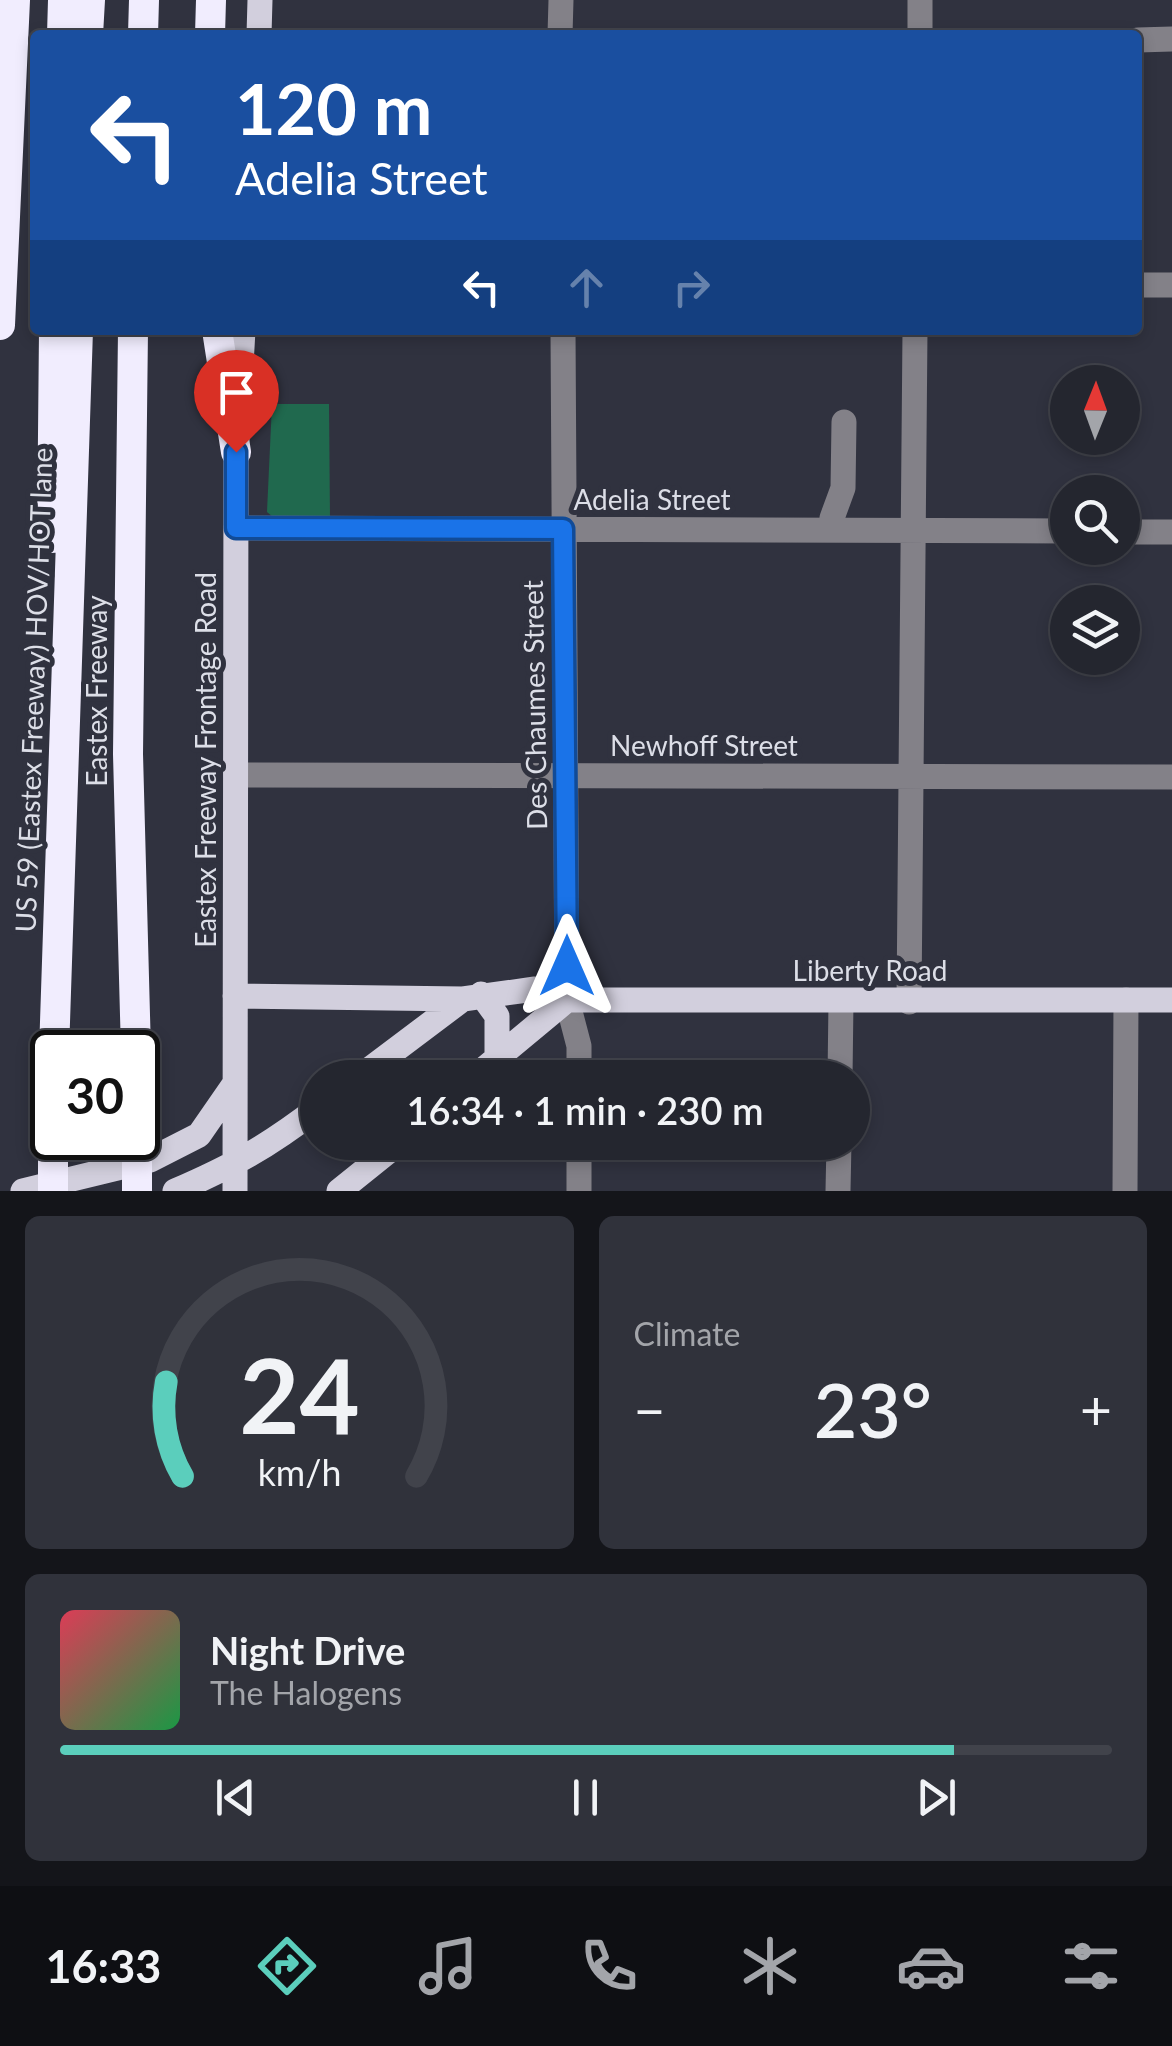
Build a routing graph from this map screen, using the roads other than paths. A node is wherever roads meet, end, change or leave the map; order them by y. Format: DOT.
graph roads {
  1 [pos="15,0"];
  2 [pos="64,0"];
  3 [pos="90,0"];
  4 [pos="144,0"];
  5 [pos="211,0"];
  6 [pos="260,0"];
  7 [pos="561,0"];
  8 [pos="920,0"];
  9 [pos="62,30"];
  10 [pos="88,30"];
  11 [pos="143,30"];
  12 [pos="210,30"];
  13 [pos="258,30"];
  14 [pos="560,30"];
  15 [pos="920,30"];
  16 [pos="1142,40"];
  17 [pos="1172,40"];
  18 [pos="1142,285"];
  19 [pos="1172,286"];
  20 [pos="0,325"];
  21 [pos="54,335"];
  22 [pos="78,335"];
  23 [pos="133,335"];
  24 [pos="218,335"];
  25 [pos="243,335"];
  26 [pos="562,335"];
  27 [pos="915,335"];
  28 [pos="844,422"];
  29 [pos="236,452"];
  30 [pos="236,528"];
  31 [pos="563,529"];
  32 [pos="832,530"];
  33 [pos="914,531"];
  34 [pos="1050,531"];
  35 [pos="1140,532"];
  36 [pos="1172,532"];
  37 [pos="236,776"];
  38 [pos="567,776"];
  39 [pos="912,776"];
  40 [pos="1172,777"];
  41 [pos="58,956"];
  42 [pos="236,996"];
  43 [pos="472,996"];
  44 [pos="567,1000"];
  45 [pos="841,1000"];
  46 [pos="1126,1000"];
  47 [pos="1172,1000"];
  48 [pos="909,1002"];
  49 [pos="55,1030"];
  50 [pos="135,1030"];
  51 [pos="496,1056"];
  52 [pos="383,1060"];
  53 [pos="492,1060"];
  54 [pos="579,1060"];
  55 [pos="840,1060"];
  56 [pos="235,1083"];
  57 [pos="300,1122"];
  58 [pos="53,1160"];
  59 [pos="137,1160"];
  60 [pos="378,1160"];
  61 [pos="579,1160"];
  62 [pos="839,1160"];
  63 [pos="235,1178"];
  64 [pos="23,1191"];
  65 [pos="54,1191"];
  66 [pos="137,1191"];
  67 [pos="175,1191"];
  68 [pos="339,1191"];
  69 [pos="579,1191"];
  70 [pos="838,1191"];
  71 [pos="1126,1191"];
  1 -- 20 [label="highway"];
  2 -- 9 [label="highway"];
  3 -- 10 [label="highway"];
  4 -- 11 [label="highway"];
  5 -- 12 [label="highway"];
  6 -- 13 [label="main road"];
  7 -- 14 [label="street"];
  8 -- 15 [label="street"];
  16 -- 17 [label="street"];
  18 -- 19 [label="street"];
  21 -- 41 [label="highway, Eastex Freeway"];
  22 -- 41 [label="highway, US 59 (Eastex Freeway) HOV/HOT lane"];
  23 -- 50 [label="highway, Eastex Freeway"];
  24 -- 29 [label="highway"];
  25 -- 29 [label="main road, Eastex Freeway Frontage Road"];
  26 -- 31 [label="street, Des Chaumes Street"];
  27 -- 33 [label="street"];
  28 -- 32 [label="street"];
  29 -- 30 [label="main road, Eastex Freeway Frontage Road"];
  30 -- 31 [label="street, Adelia Street"];
  30 -- 37 [label="main road, Eastex Freeway Frontage Road"];
  31 -- 32 [label="street, Adelia Street"];
  31 -- 38 [label="street, Des Chaumes Street"];
  32 -- 33 [label="street, Adelia Street"];
  33 -- 34 [label="street, Adelia Street"];
  33 -- 39 [label="street"];
  35 -- 36 [label="street"];
  37 -- 38 [label="street, Newhoff Street"];
  37 -- 42 [label="main road, Eastex Freeway Frontage Road"];
  38 -- 39 [label="street, Newhoff Street"];
  38 -- 44 [label="street, Des Chaumes Street"];
  39 -- 40 [label="street, Newhoff Street"];
  39 -- 48 [label="street"];
  41 -- 49 [label="highway, US 59 (Eastex Freeway) HOV/HOT lane"];
  42 -- 43 [label="main road, Liberty Road"];
  42 -- 56 [label="main road, Eastex Freeway Frontage Road"];
  43 -- 44 [label="main road, Liberty Road"];
  43 -- 51 [label="main road"];
  43 -- 52 [label="main road"];
  44 -- 45 [label="main road, Liberty Road"];
  44 -- 51 [label="main road"];
  44 -- 54 [label="street, Des Chaumes Street"];
  45 -- 48 [label="main road, Liberty Road"];
  45 -- 55 [label="street"];
  46 -- 47 [label="main road, Liberty Road"];
  46 -- 48 [label="main road, Liberty Road"];
  46 -- 71 [label="street"];
  51 -- 53 [label="main road"];
  56 -- 63 [label="main road, Eastex Freeway Frontage Road"];
  56 -- 64 [label="main road"];
  57 -- 63 [label="main road"];
  58 -- 65 [label="highway, bridge"];
  59 -- 66 [label="highway, bridge"];
  60 -- 68 [label="main road"];
  61 -- 69 [label="street"];
  62 -- 70 [label="street"];
  63 -- 67 [label="main road"];
}
